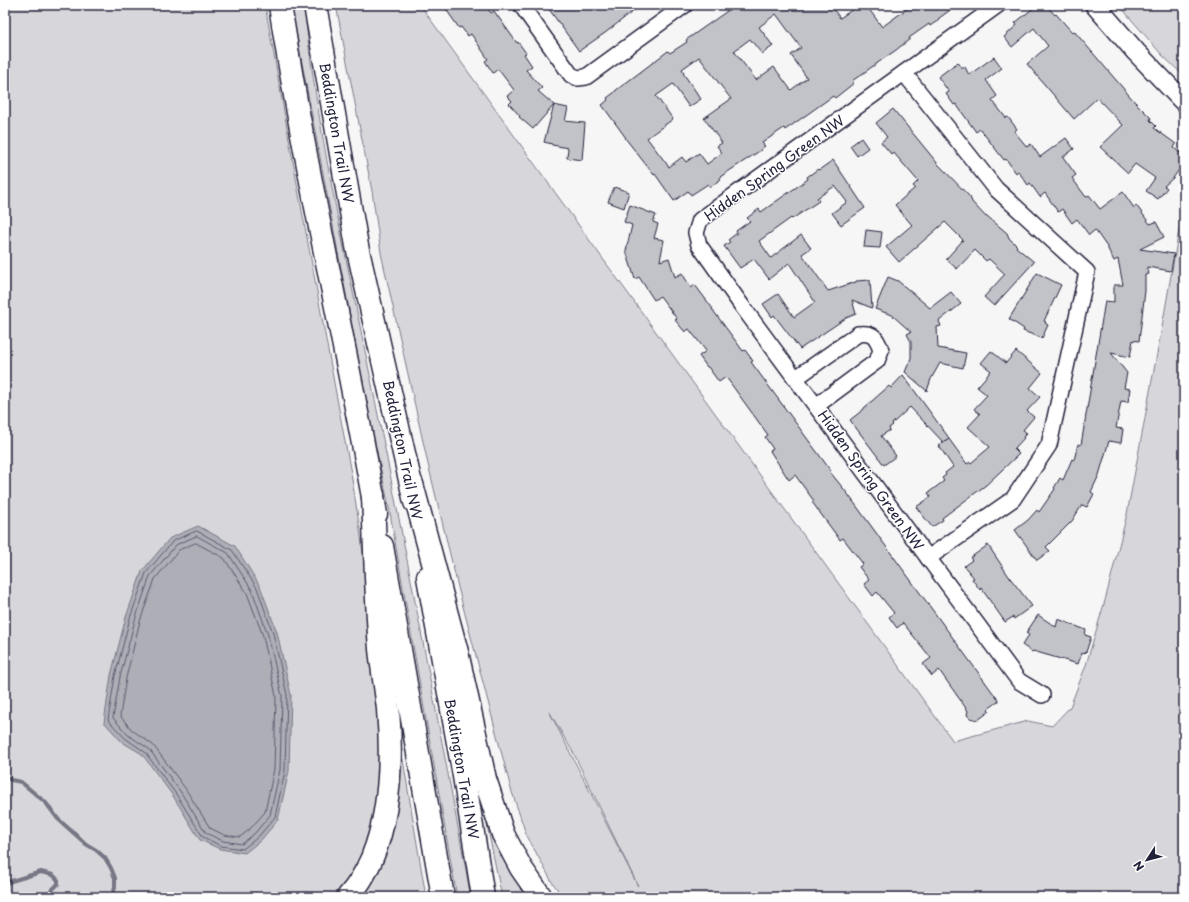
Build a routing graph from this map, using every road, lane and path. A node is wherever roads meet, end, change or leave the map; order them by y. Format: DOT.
graph roads {
  1 [pos="280,5"];
  2 [pos="315,5"];
  3 [pos="521,5"];
  4 [pos="686,5"];
  5 [pos="998,5"];
  6 [pos="1095,5"];
  7 [pos="904,73"];
  8 [pos="1184,102"];
  9 [pos="796,378"];
  10 [pos="816,406"];
  11 [pos="412,484"];
  12 [pos="373,495"];
  13 [pos="928,558"];
  14 [pos="1042,695"];
  15 [pos="348,897"];
  16 [pos="443,897"];
  17 [pos="483,897"];
  18 [pos="541,897"];
  1 -- 12 [label="main road"];
  2 -- 11 [label="main road, Beddington Trail NW"];
  3 -- 4 [label="street"];
  5 -- 7 [label="street, Hidden Spring Green NW"];
  6 -- 8 [label="street"];
  7 -- 9 [label="street, Hidden Spring Green NW"];
  7 -- 13 [label="street, Hidden Spring Green NW"];
  9 -- 10 [label="street, Hidden Spring Green NW"];
  9 -- 10 [label="street"];
  10 -- 13 [label="street, Hidden Spring Green NW"];
  11 -- 17 [label="main road, Beddington Trail NW"];
  11 -- 18 [label="main road"];
  12 -- 15 [label="main road"];
  12 -- 16 [label="main road"];
  13 -- 14 [label="street"];
}
